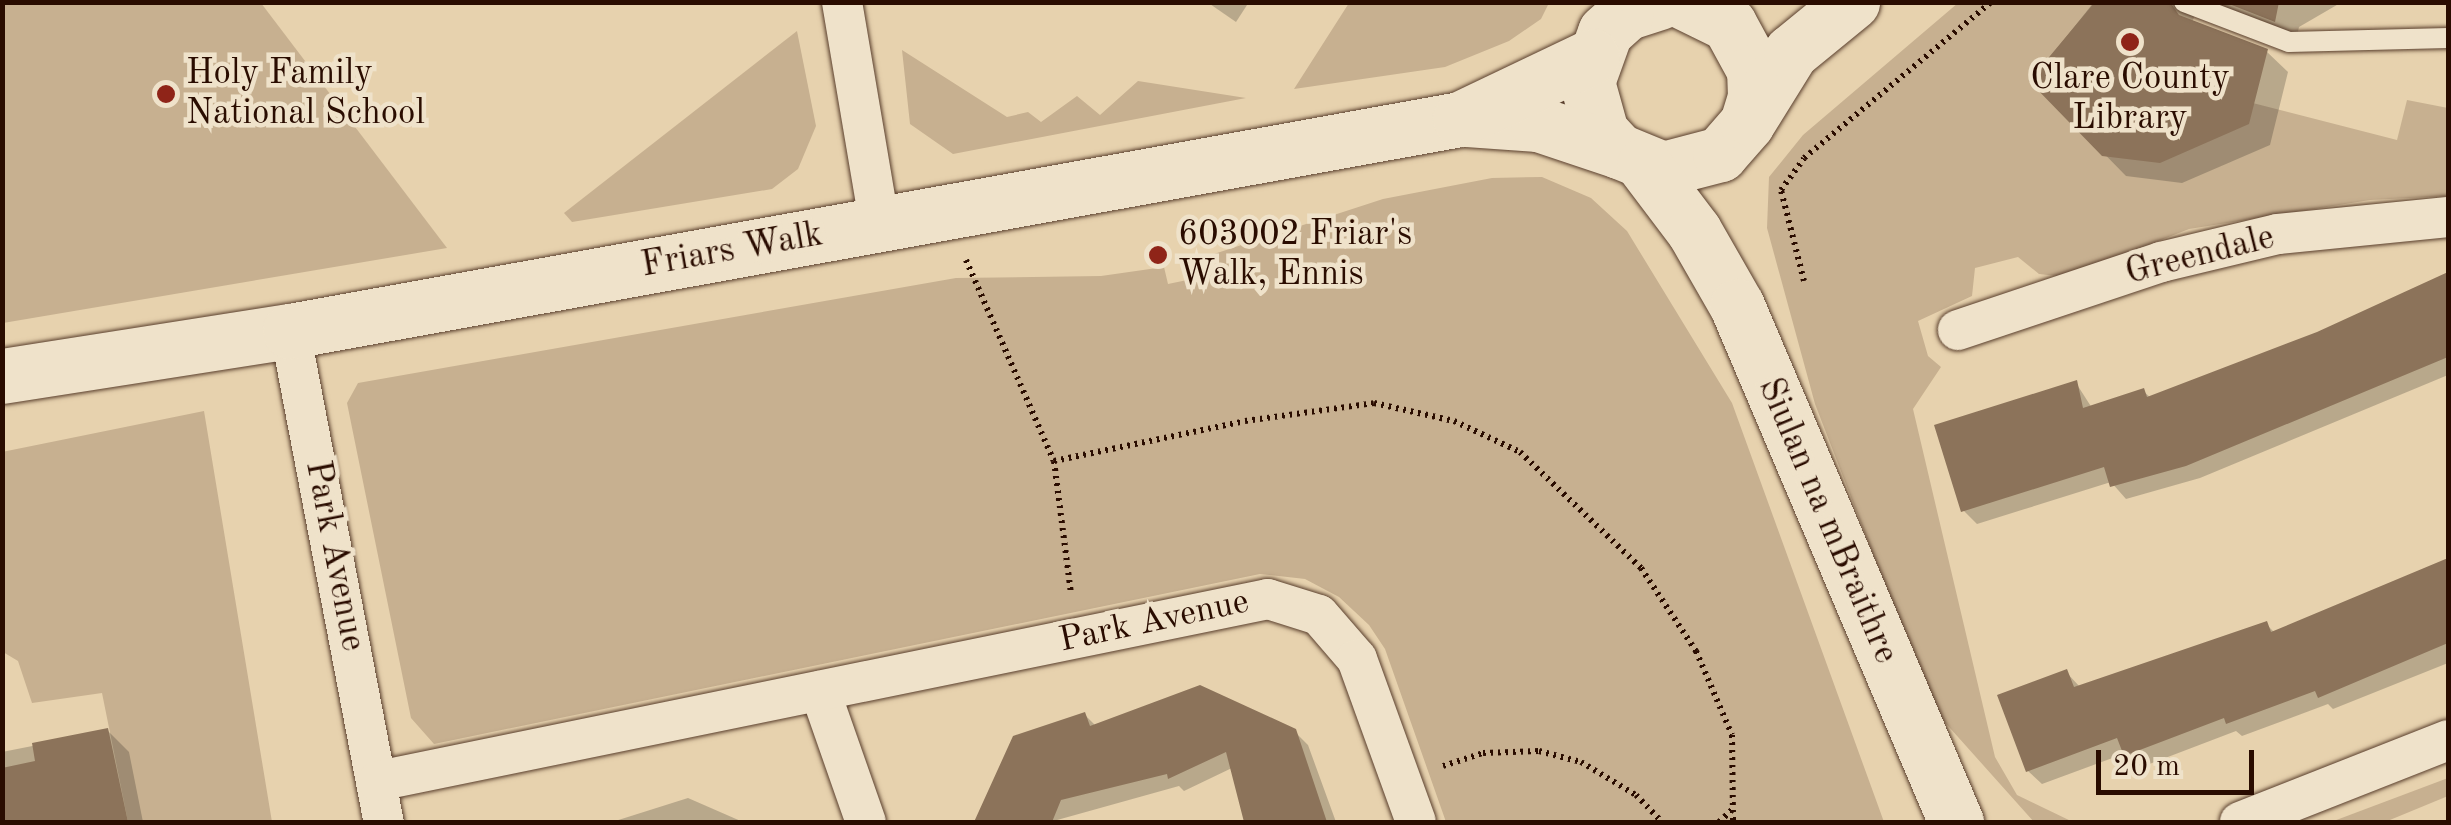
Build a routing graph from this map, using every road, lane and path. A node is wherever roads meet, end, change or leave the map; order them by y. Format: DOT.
graph roads {
  1 [pos="842,2"];
  2 [pos="1991,2"];
  3 [pos="2184,2"];
  4 [pos="1851,3"];
  5 [pos="1683,5"];
  6 [pos="1600,30"];
  7 [pos="2448,38"];
  8 [pos="1460,119"];
  9 [pos="1734,138"];
  10 [pos="1631,158"];
  11 [pos="946,213"];
  12 [pos="2448,217"];
  13 [pos="880,226"];
  14 [pos="1804,282"];
  15 [pos="1737,306"];
  16 [pos="1958,330"];
  17 [pos="290,331"];
  18 [pos="2,376"];
  19 [pos="1054,461"];
  20 [pos="1076,638"];
  21 [pos="820,690"];
  22 [pos="1917,736"];
  23 [pos="2448,740"];
  24 [pos="1400,779"];
  25 [pos="378,780"];
  26 [pos="1734,808"];
  27 [pos="384,822"];
  28 [pos="866,822"];
  29 [pos="1416,822"];
  30 [pos="1662,822"];
  31 [pos="1719,822"];
  32 [pos="1734,822"];
  33 [pos="1936,822"];
  34 [pos="1956,822"];
  35 [pos="1979,822"];
  36 [pos="2240,822"];
  1 -- 13 [label="street"];
  2 -- 14 [label="path"];
  3 -- 7 [label="lane"];
  4 -- 5 [label="street"];
  4 -- 9 [label="street"];
  5 -- 6 [label="street"];
  5 -- 9 [label="street"];
  6 -- 8 [label="street, Friars Walk"];
  6 -- 10 [label="street"];
  8 -- 10 [label="street, Friars Walk"];
  8 -- 11 [label="street, Friars Walk"];
  9 -- 10 [label="street"];
  9 -- 15 [label="street, Siulan na mBraithre"];
  10 -- 15 [label="street, Siulan na mBraithre"];
  11 -- 13 [label="street, Friars Walk"];
  11 -- 19 [label="path"];
  12 -- 16 [label="street, Greendale"];
  13 -- 17 [label="street, Friars Walk"];
  15 -- 22 [label="street, Siulan na mBraithre"];
  17 -- 18 [label="street, Friars Walk"];
  17 -- 25 [label="street, Park Avenue"];
  19 -- 20 [label="path"];
  19 -- 26 [label="path"];
  20 -- 21 [label="street, Park Avenue"];
  20 -- 24 [label="street, Park Avenue"];
  21 -- 25 [label="street, Park Avenue"];
  21 -- 28 [label="street"];
  22 -- 33 [label="street, Siulan na mBraithre"];
  22 -- 34 [label="street, Siulan na mBraithre"];
  22 -- 35 [label="street, Siulan na mBraithre"];
  23 -- 36 [label="street"];
  24 -- 29 [label="street, Park Avenue"];
  24 -- 30 [label="path"];
  25 -- 27 [label="street, Park Avenue"];
  26 -- 31 [label="path"];
  26 -- 32 [label="path"];
}
